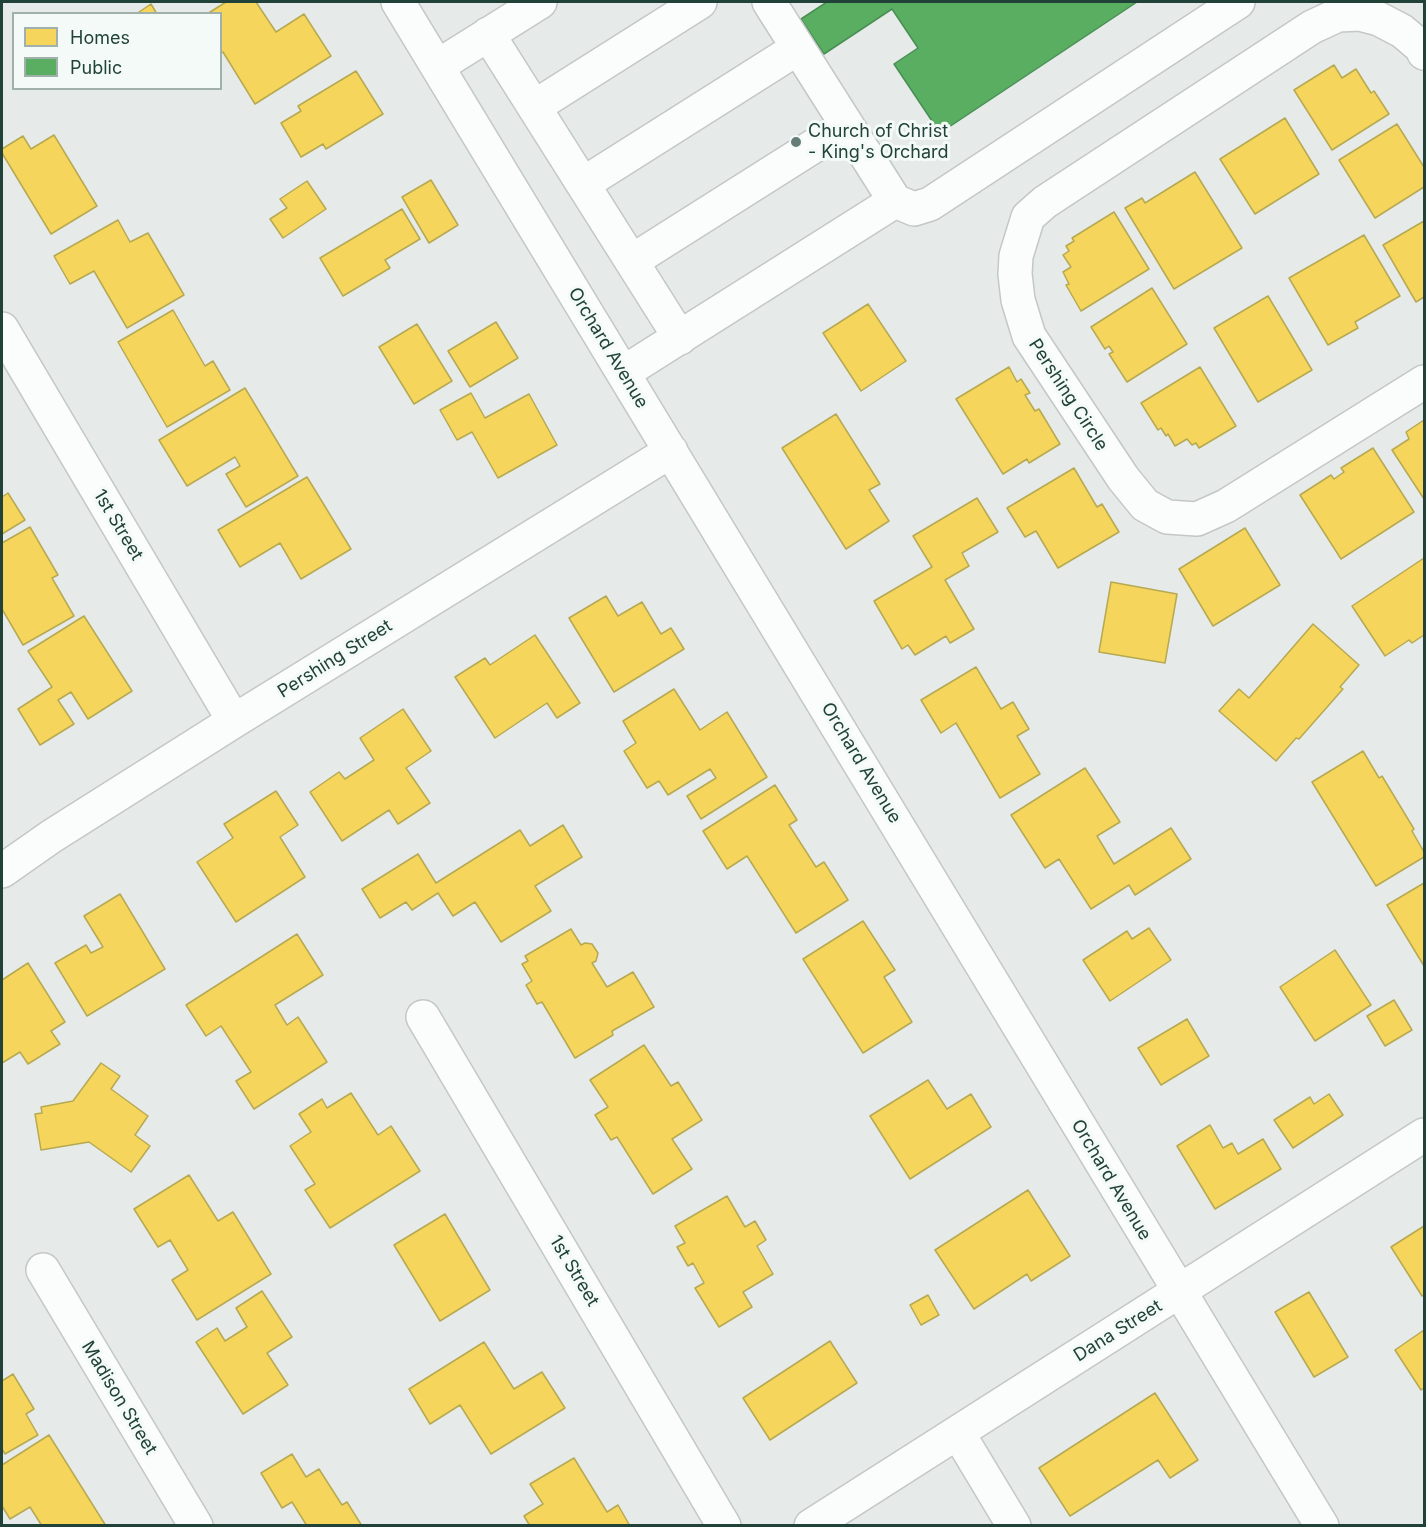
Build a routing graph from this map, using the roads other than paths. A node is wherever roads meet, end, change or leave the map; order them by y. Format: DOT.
graph roads {
  1 [pos="398,2"];
  2 [pos="540,2"];
  3 [pos="700,2"];
  4 [pos="769,2"];
  5 [pos="1238,2"];
  6 [pos="1341,8"];
  7 [pos="488,34"];
  8 [pos="798,48"];
  9 [pos="1425,53"];
  10 [pos="438,66"];
  11 [pos="534,107"];
  12 [pos="847,124"];
  13 [pos="583,184"];
  14 [pos="895,201"];
  15 [pos="632,261"];
  16 [pos="2,329"];
  17 [pos="680,338"];
  18 [pos="623,373"];
  19 [pos="1425,382"];
  20 [pos="670,451"];
  21 [pos="234,721"];
  22 [pos="2,871"];
  23 [pos="423,1017"];
  24 [pos="1425,1135"];
  25 [pos="43,1270"];
  26 [pos="1179,1293"];
  27 [pos="958,1433"];
  28 [pos="196,1526"];
  29 [pos="724,1526"];
  30 [pos="811,1526"];
  31 [pos="1014,1526"];
  32 [pos="1322,1526"];
  1 -- 10 [label="street, Orchard Avenue"];
  2 -- 7 [label="street"];
  3 -- 11 [label="street"];
  4 -- 8 [label="street"];
  5 -- 14 [label="street"];
  6 -- 9 [label="street, Pershing Circle"];
  6 -- 19 [label="street, Pershing Circle"];
  7 -- 10 [label="street"];
  7 -- 11 [label="street"];
  8 -- 12 [label="street"];
  8 -- 13 [label="street"];
  10 -- 18 [label="street, Orchard Avenue"];
  11 -- 13 [label="street"];
  12 -- 14 [label="street"];
  12 -- 15 [label="street"];
  13 -- 15 [label="street"];
  14 -- 17 [label="street"];
  15 -- 17 [label="street"];
  16 -- 21 [label="street, 1st Street"];
  17 -- 18 [label="street"];
  18 -- 20 [label="street, Orchard Avenue"];
  20 -- 21 [label="street, Pershing Street"];
  20 -- 26 [label="street, Orchard Avenue"];
  21 -- 22 [label="street, Pershing Street"];
  23 -- 29 [label="street, 1st Street"];
  24 -- 26 [label="street, Dana Street"];
  25 -- 28 [label="street, Madison Street"];
  26 -- 27 [label="street, Dana Street"];
  26 -- 32 [label="street, Orchard Avenue"];
  27 -- 30 [label="street, Dana Street"];
  27 -- 31 [label="street"];
}
